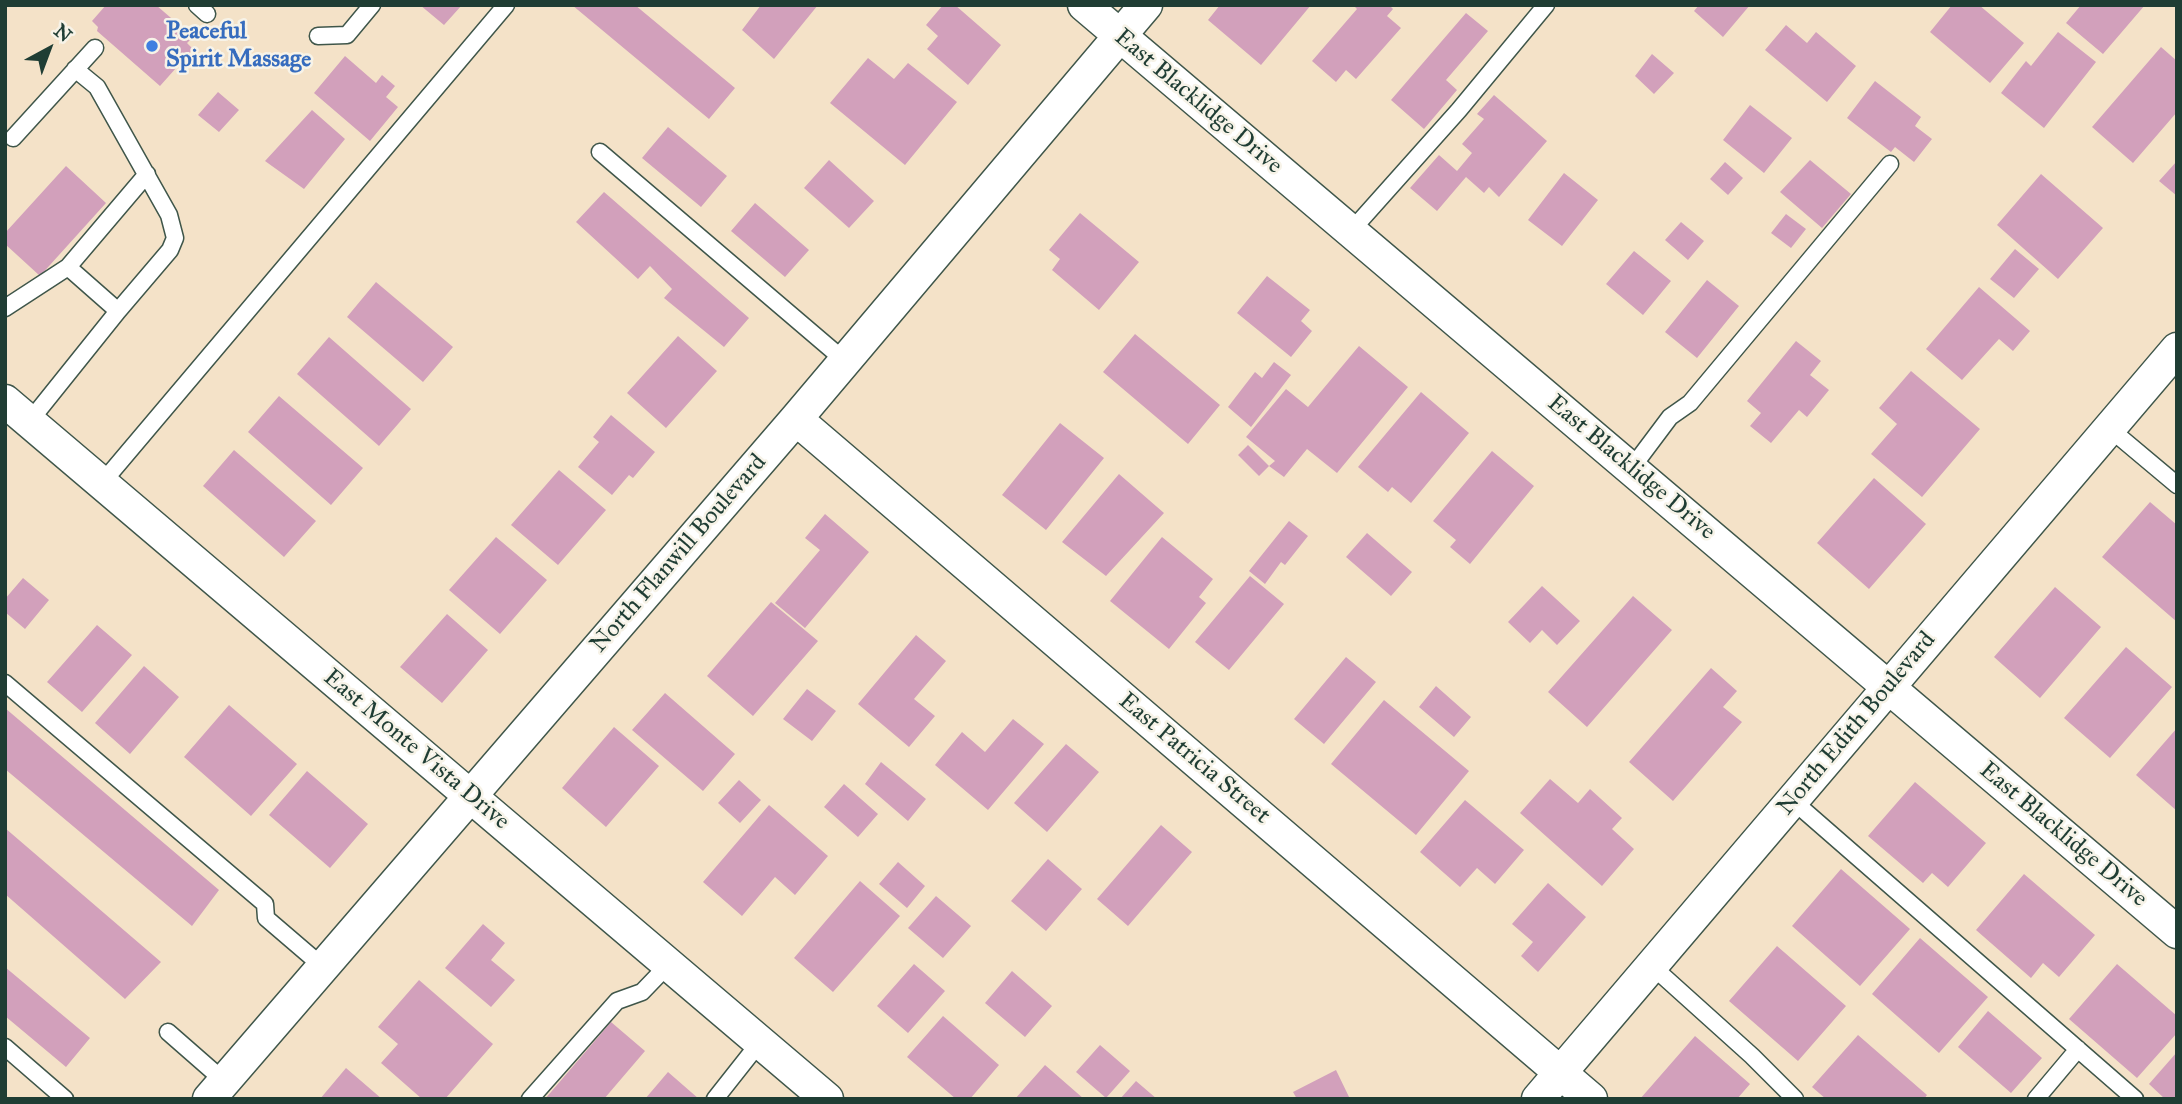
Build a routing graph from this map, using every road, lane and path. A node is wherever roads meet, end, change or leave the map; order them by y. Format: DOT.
graph roads {
  1 [pos="372,5"];
  2 [pos="506,5"];
  3 [pos="1084,5"];
  4 [pos="1146,5"];
  5 [pos="1546,5"];
  6 [pos="1120,35"];
  7 [pos="318,36"];
  8 [pos="95,48"];
  9 [pos="75,69"];
  10 [pos="13,138"];
  11 [pos="600,152"];
  12 [pos="1890,164"];
  13 [pos="146,174"];
  14 [pos="1351,231"];
  15 [pos="68,267"];
  16 [pos="5,307"];
  17 [pos="118,311"];
  18 [pos="2177,349"];
  19 [pos="845,361"];
  20 [pos="5,401"];
  21 [pos="796,419"];
  22 [pos="29,422"];
  23 [pos="2109,428"];
  24 [pos="1631,469"];
  25 [pos="102,483"];
  26 [pos="2177,485"];
  27 [pos="5,683"];
  28 [pos="1889,687"];
  29 [pos="469,796"];
  30 [pos="1792,800"];
  31 [pos="2177,932"];
  32 [pos="668,965"];
  33 [pos="322,966"];
  34 [pos="1652,966"];
  35 [pos="168,1032"];
  36 [pos="760,1042"];
  37 [pos="5,1047"];
  38 [pos="2078,1049"];
  39 [pos="1562,1073"];
  40 [pos="216,1090"];
  41 [pos="65,1099"];
  42 [pos="530,1099"];
  43 [pos="715,1099"];
  44 [pos="827,1099"];
  45 [pos="1538,1099"];
  46 [pos="1591,1099"];
  47 [pos="1794,1099"];
  48 [pos="2036,1099"];
  49 [pos="2135,1099"];
  1 -- 7 [label="lane"];
  2 -- 25 [label="lane"];
  3 -- 6 [label="street, East Blacklidge Drive"];
  4 -- 6 [label="street, North Flanwill Boulevard"];
  5 -- 14 [label="lane"];
  6 -- 14 [label="street, East Blacklidge Drive"];
  6 -- 19 [label="street, North Flanwill Boulevard"];
  8 -- 9 [label="lane"];
  9 -- 10 [label="lane"];
  9 -- 13 [label="lane"];
  11 -- 19 [label="lane"];
  12 -- 24 [label="lane"];
  13 -- 15 [label="lane"];
  13 -- 17 [label="lane"];
  14 -- 24 [label="street, East Blacklidge Drive"];
  15 -- 16 [label="lane"];
  15 -- 17 [label="lane"];
  17 -- 22 [label="lane"];
  18 -- 23 [label="street, North Edith Boulevard"];
  19 -- 21 [label="street, North Flanwill Boulevard"];
  20 -- 22 [label="street, East Monte Vista Drive"];
  21 -- 29 [label="street, North Flanwill Boulevard"];
  21 -- 39 [label="street, East Patricia Street"];
  22 -- 25 [label="street, East Monte Vista Drive"];
  23 -- 26 [label="lane"];
  23 -- 28 [label="street, North Edith Boulevard"];
  24 -- 28 [label="street, East Blacklidge Drive"];
  25 -- 29 [label="street, East Monte Vista Drive"];
  27 -- 33 [label="lane"];
  28 -- 30 [label="street, North Edith Boulevard"];
  28 -- 31 [label="street, East Blacklidge Drive"];
  29 -- 32 [label="street, East Monte Vista Drive"];
  29 -- 33 [label="street, North Flanwill Boulevard"];
  30 -- 34 [label="street, North Edith Boulevard"];
  30 -- 38 [label="lane"];
  32 -- 36 [label="street, East Monte Vista Drive"];
  32 -- 42 [label="lane"];
  33 -- 40 [label="street, North Flanwill Boulevard"];
  34 -- 39 [label="street, North Edith Boulevard"];
  34 -- 47 [label="lane"];
  35 -- 40 [label="lane"];
  36 -- 43 [label="lane"];
  36 -- 44 [label="street, East Monte Vista Drive"];
  37 -- 41 [label="lane"];
  38 -- 48 [label="lane"];
  38 -- 49 [label="lane"];
  39 -- 45 [label="street, North Edith Boulevard"];
  39 -- 46 [label="street, East Patricia Street"];
}
